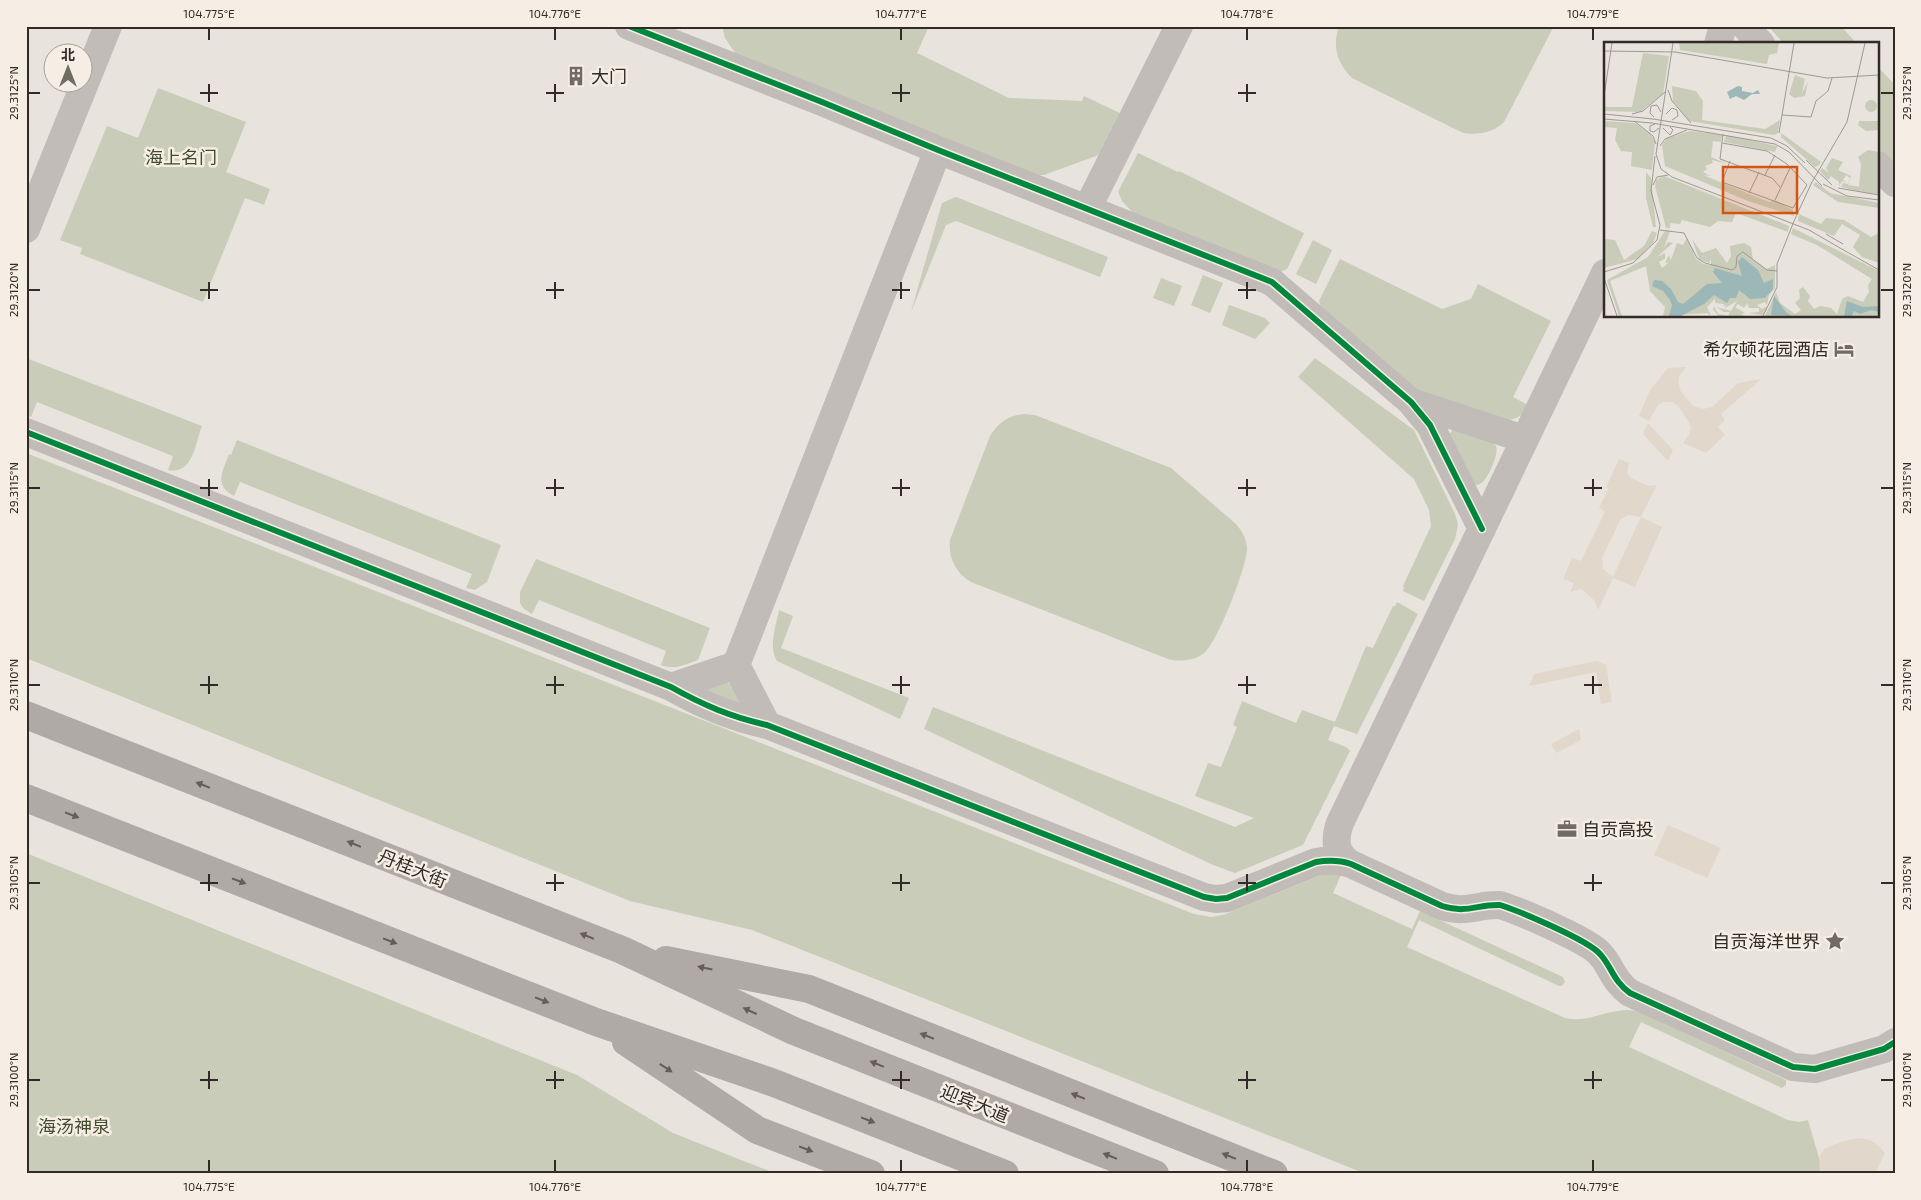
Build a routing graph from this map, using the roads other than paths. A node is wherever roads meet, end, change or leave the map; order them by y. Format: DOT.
graph roads {
  1 [pos="108,26"];
  2 [pos="628,26"];
  3 [pos="1179,26"];
  4 [pos="1723,26"];
  5 [pos="1745,26"];
  6 [pos="1719,42"];
  7 [pos="1759,42"];
  8 [pos="938,150"];
  9 [pos="1878,166"];
  10 [pos="1895,183"];
  11 [pos="1087,209"];
  12 [pos="26,229"];
  13 [pos="1604,275"];
  14 [pos="1411,402"];
  15 [pos="26,432"];
  16 [pos="1524,439"];
  17 [pos="1482,529"];
  18 [pos="736,665"];
  19 [pos="671,687"];
  20 [pos="26,715"];
  21 [pos="767,725"];
  22 [pos="26,798"];
  23 [pos="1340,823"];
  24 [pos="1316,862"];
  25 [pos="1351,864"];
  26 [pos="622,950"];
  27 [pos="596,1022"];
  28 [pos="794,1031"];
  29 [pos="1895,1042"];
  30 [pos="871,1174"];
  31 [pos="1005,1174"];
  32 [pos="1155,1174"];
  33 [pos="1274,1174"];
  1 -- 12 [label="street"];
  2 -- 8 [label="street"];
  3 -- 11 [label="street"];
  4 -- 6 [label="street"];
  5 -- 7 [label="street"];
  8 -- 11 [label="street"];
  8 -- 18 [label="street"];
  9 -- 10 [label="street"];
  11 -- 14 [label="street"];
  13 -- 16 [label="street"];
  14 -- 16 [label="street"];
  14 -- 17 [label="street"];
  15 -- 19 [label="street"];
  16 -- 17 [label="street"];
  17 -- 23 [label="street"];
  18 -- 19 [label="street"];
  18 -- 21 [label="street"];
  19 -- 21 [label="street"];
  26 -- 20 [label="main road, 丹桂大街, one-way"];
  21 -- 24 [label="street"];
  22 -- 27 [label="main road, one-way"];
  23 -- 24 [label="street"];
  23 -- 25 [label="street"];
  24 -- 25 [label="street"];
  25 -- 29 [label="street"];
  28 -- 26 [label="main road, 丹桂大街, one-way"];
  33 -- 26 [label="main road, one-way"];
  27 -- 30 [label="main road, one-way"];
  27 -- 31 [label="main road, one-way"];
  32 -- 28 [label="main road, 迎宾大道, one-way"];
}
